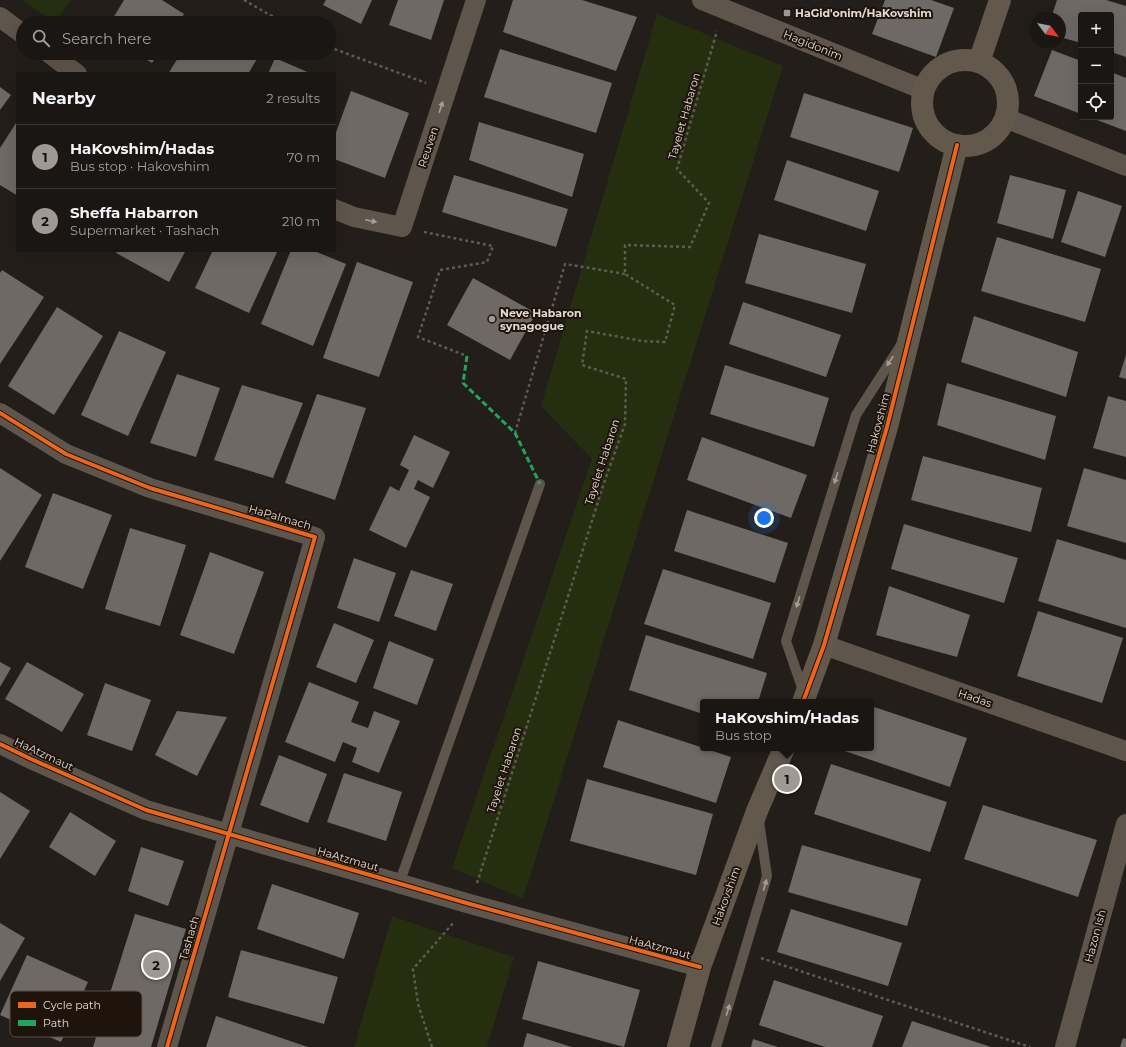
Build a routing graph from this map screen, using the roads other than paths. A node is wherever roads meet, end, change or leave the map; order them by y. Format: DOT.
graph roads {
  1 [pos="476,0"];
  2 [pos="702,0"];
  3 [pos="1000,0"];
  4 [pos="0,17"];
  5 [pos="16,29"];
  6 [pos="58,60"];
  7 [pos="979,62"];
  8 [pos="74,72"];
  9 [pos="924,90"];
  10 [pos="1005,118"];
  11 [pos="957,145"];
  12 [pos="1126,166"];
  13 [pos="336,210"];
  14 [pos="912,328"];
  15 [pos="0,413"];
  16 [pos="540,484"];
  17 [pos="824,644"];
  18 [pos="804,699"];
  19 [pos="0,744"];
  20 [pos="783,751"];
  21 [pos="1126,751"];
  22 [pos="757,812"];
  23 [pos="1126,824"];
  24 [pos="228,834"];
  25 [pos="399,884"];
  26 [pos="700,967"];
  27 [pos="167,1047"];
  28 [pos="678,1047"];
  29 [pos="716,1047"];
  30 [pos="1064,1047"];
  13 -- 1 [label="street, Reuven, one-way"];
  2 -- 9 [label="street, Hagidonim"];
  3 -- 7 [label="street"];
  4 -- 5 [label="street"];
  6 -- 8 [label="street"];
  7 -- 9 [label="street"];
  7 -- 10 [label="street"];
  9 -- 11 [label="street"];
  10 -- 11 [label="street"];
  10 -- 12 [label="street"];
  11 -- 14 [label="street, Hakovshim"];
  14 -- 17 [label="street, Hakovshim"];
  14 -- 18 [label="lane, one-way"];
  15 -- 24 [label="street, HaPalmach"];
  16 -- 25 [label="lane"];
  17 -- 18 [label="street, Hakovshim"];
  17 -- 21 [label="street, Hadas"];
  19 -- 24 [label="street, HaAtzmaut"];
  20 -- 22 [label="street, Hakovshim"];
  22 -- 26 [label="street, Hakovshim"];
  29 -- 22 [label="lane, one-way"];
  23 -- 30 [label="street, Hazon Ish"];
  24 -- 25 [label="street, HaAtzmaut"];
  24 -- 27 [label="street, Tashach"];
  25 -- 26 [label="street, HaAtzmaut"];
  26 -- 28 [label="street, Hakovshim"];
}
